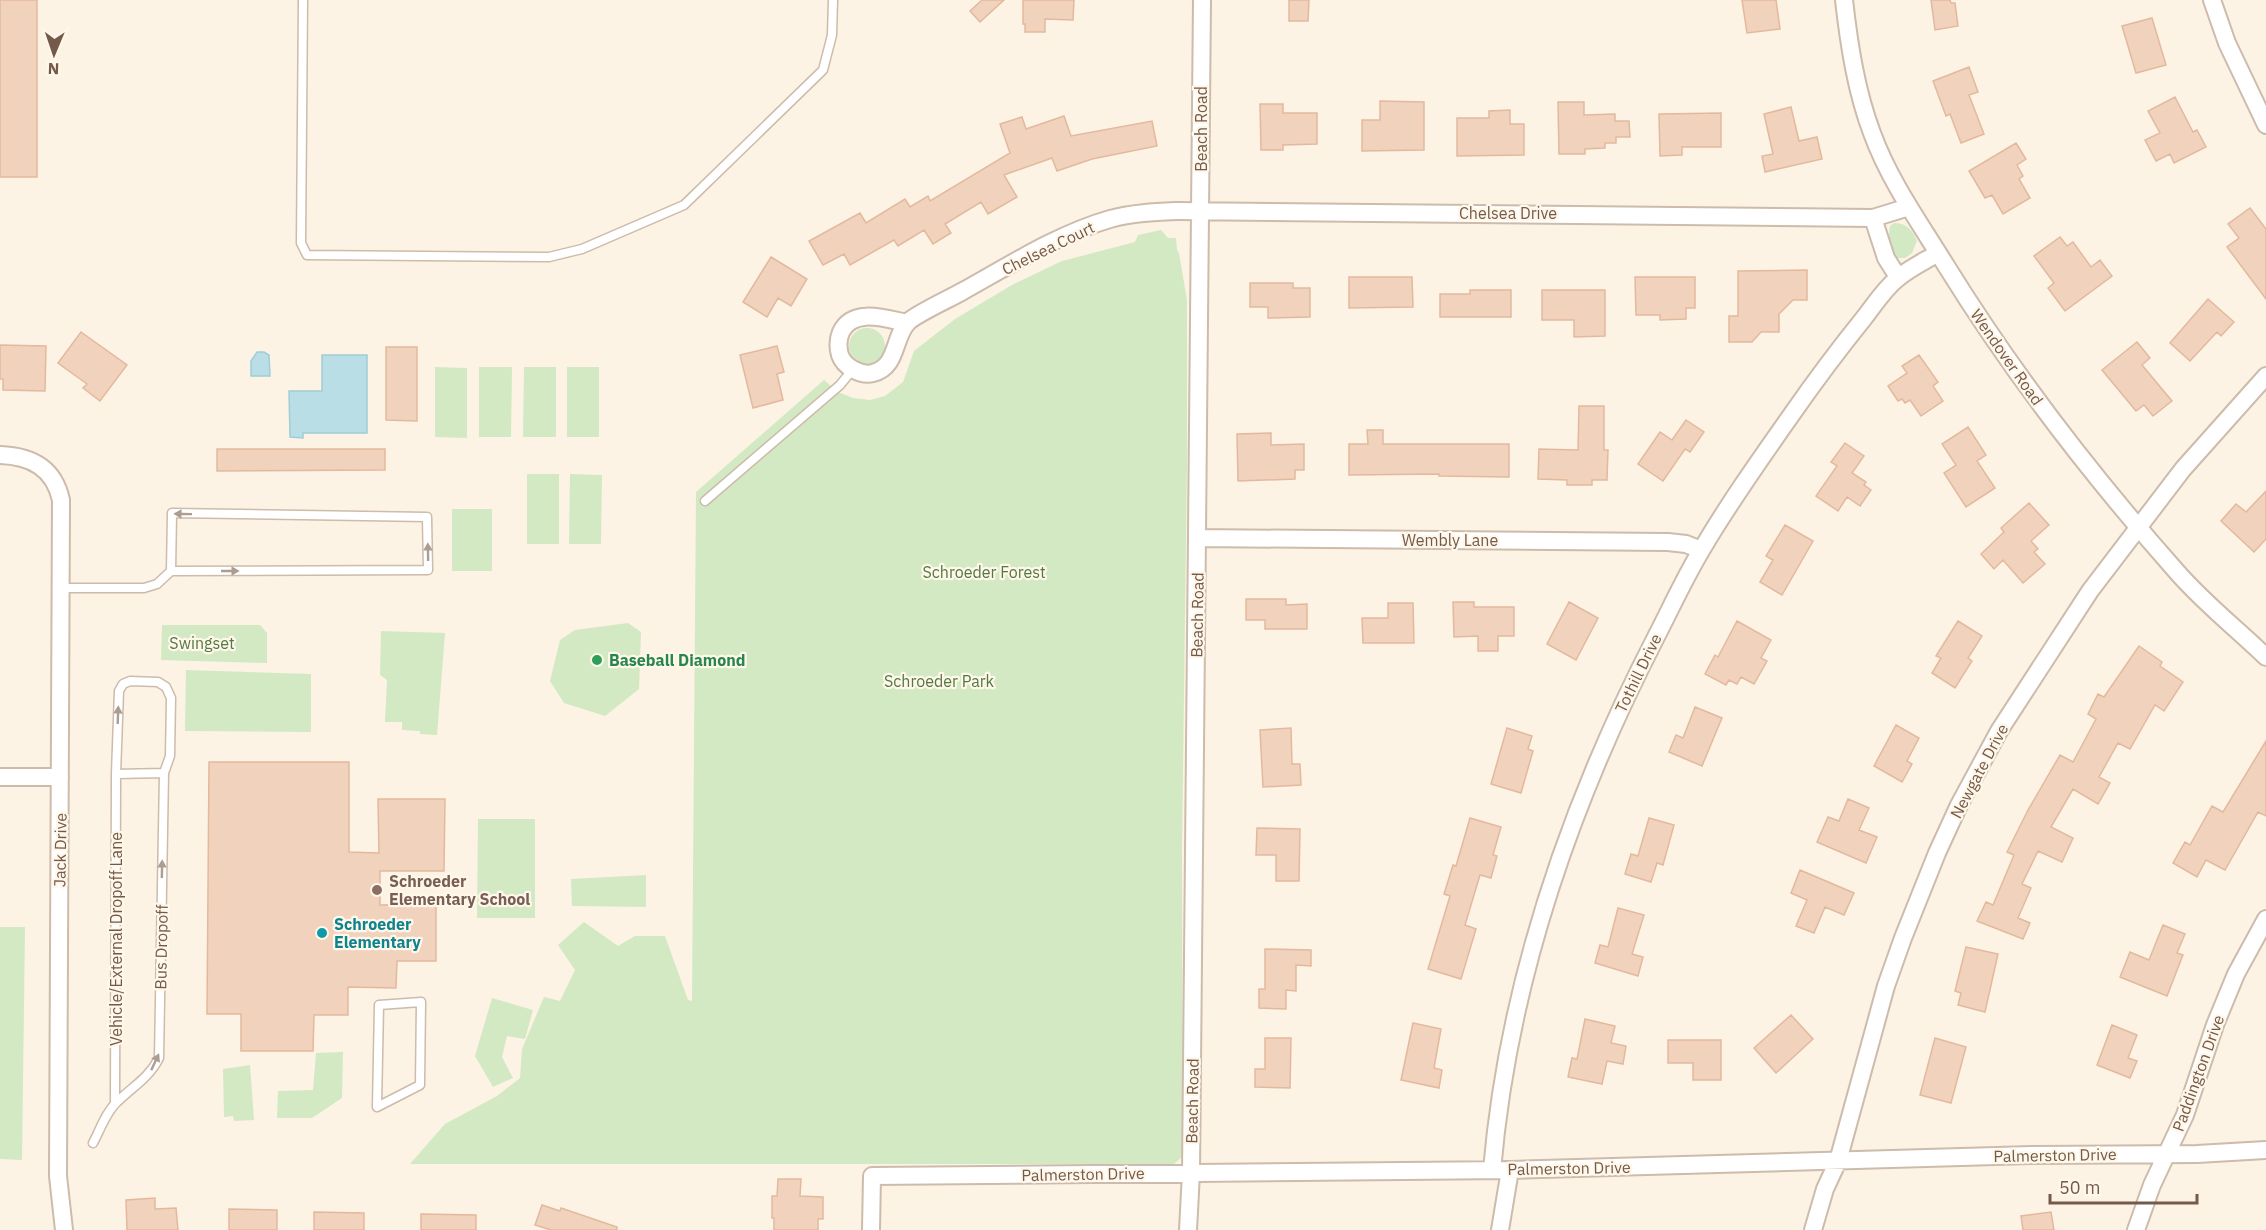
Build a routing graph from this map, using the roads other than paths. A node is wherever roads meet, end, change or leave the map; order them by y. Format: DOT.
graph roads {
  1 [pos="303,0"];
  2 [pos="833,0"];
  3 [pos="1202,0"];
  4 [pos="1844,0"];
  5 [pos="2212,0"];
  6 [pos="2266,125"];
  7 [pos="1909,207"];
  8 [pos="1200,211"];
  9 [pos="1873,218"];
  10 [pos="1938,254"];
  11 [pos="1898,278"];
  12 [pos="907,322"];
  13 [pos="853,369"];
  14 [pos="2266,376"];
  15 [pos="0,455"];
  16 [pos="705,501"];
  17 [pos="2139,526"];
  18 [pos="1197,538"];
  19 [pos="1701,550"];
  20 [pos="171,571"];
  21 [pos="62,588"];
  22 [pos="2266,657"];
  23 [pos="164,773"];
  24 [pos="116,774"];
  25 [pos="0,777"];
  26 [pos="60,777"];
  27 [pos="2266,919"];
  28 [pos="115,1103"];
  29 [pos="377,1107"];
  30 [pos="93,1143"];
  31 [pos="2266,1150"];
  32 [pos="2167,1154"];
  33 [pos="1838,1161"];
  34 [pos="1492,1170"];
  35 [pos="1510,1170"];
  36 [pos="1191,1173"];
  37 [pos="64,1230"];
  38 [pos="871,1230"];
  39 [pos="1188,1230"];
  40 [pos="1500,1230"];
  41 [pos="1813,1230"];
  42 [pos="2136,1230"];
  1 -- 2 [label="lane"];
  3 -- 8 [label="street, Beach Road"];
  4 -- 7 [label="street, Wendover Road"];
  5 -- 6 [label="street"];
  7 -- 9 [label="street, Chelsea Drive"];
  7 -- 10 [label="street, Wendover Road"];
  8 -- 9 [label="street, Chelsea Drive"];
  8 -- 12 [label="street, Chelsea Court"];
  8 -- 18 [label="street, Beach Road"];
  9 -- 11 [label="street"];
  10 -- 11 [label="street, Tothill Drive"];
  10 -- 17 [label="street, Wendover Road"];
  11 -- 19 [label="street, Tothill Drive"];
  12 -- 13 [label="street"];
  12 -- 13 [label="street"];
  13 -- 16 [label="lane"];
  14 -- 17 [label="street, Newgate Drive"];
  15 -- 21 [label="street, Jack Drive"];
  17 -- 22 [label="street, Wendover Road"];
  17 -- 33 [label="street, Newgate Drive"];
  18 -- 19 [label="street, Wembly Lane"];
  18 -- 36 [label="street, Beach Road"];
  19 -- 34 [label="street, Tothill Drive"];
  20 -- 20 [label="lane, one-way"];
  20 -- 21 [label="lane"];
  21 -- 26 [label="street, Jack Drive"];
  23 -- 24 [label="lane"];
  24 -- 23 [label="lane, Bus Dropoff, one-way"];
  28 -- 23 [label="lane, Bus Dropoff, one-way"];
  24 -- 28 [label="lane, Vehicle/External Dropoff Lane"];
  25 -- 26 [label="street"];
  26 -- 37 [label="street, Jack Drive"];
  27 -- 32 [label="street, Paddington Drive"];
  28 -- 30 [label="lane"];
  29 -- 29 [label="lane"];
  31 -- 32 [label="street, Palmerston Drive"];
  32 -- 33 [label="street, Palmerston Drive"];
  32 -- 42 [label="street, Paddington Drive"];
  33 -- 35 [label="street, Palmerston Drive"];
  33 -- 41 [label="street, Newgate Drive"];
  34 -- 35 [label="street, Palmerston Drive"];
  34 -- 36 [label="street, Palmerston Drive"];
  35 -- 40 [label="street"];
  36 -- 38 [label="street, Palmerston Drive"];
  36 -- 39 [label="street, Beach Road"];
}
